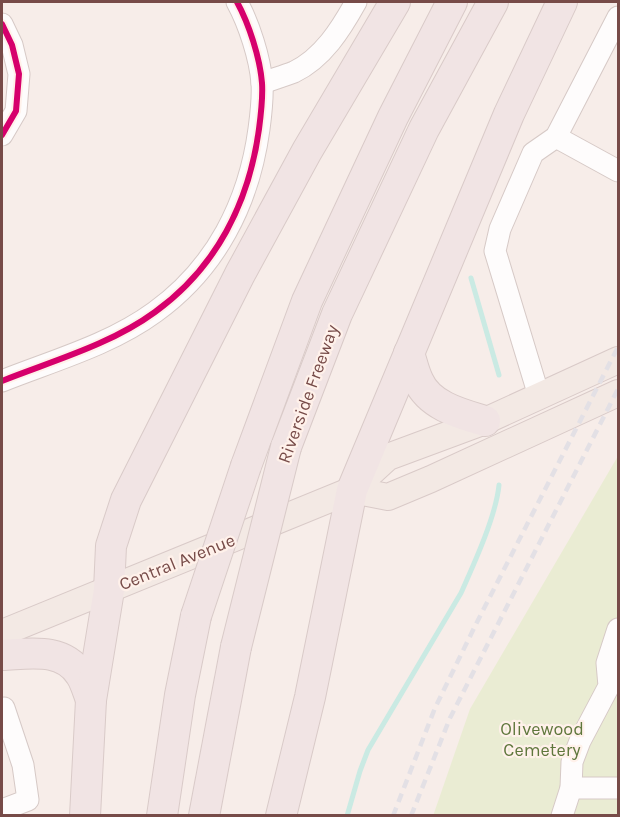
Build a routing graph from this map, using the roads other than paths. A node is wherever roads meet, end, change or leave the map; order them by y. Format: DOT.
graph roads {
  1 [pos="237,2"];
  2 [pos="356,2"];
  3 [pos="395,2"];
  4 [pos="452,2"];
  5 [pos="494,2"];
  6 [pos="562,2"];
  7 [pos="618,16"];
  8 [pos="2,24"];
  9 [pos="262,83"];
  10 [pos="2,135"];
  11 [pos="556,137"];
  12 [pos="618,171"];
  13 [pos="409,353"];
  14 [pos="618,360"];
  15 [pos="2,381"];
  16 [pos="618,393"];
  17 [pos="539,396"];
  18 [pos="485,421"];
  19 [pos="352,490"];
  20 [pos="109,590"];
  21 [pos="618,629"];
  22 [pos="2,633"];
  23 [pos="2,655"];
  24 [pos="614,683"];
  25 [pos="91,700"];
  26 [pos="4,708"];
  27 [pos="571,788"];
  28 [pos="618,788"];
  29 [pos="29,808"];
  30 [pos="2,810"];
  31 [pos="85,816"];
  32 [pos="162,816"];
  33 [pos="204,816"];
  34 [pos="281,816"];
  35 [pos="562,816"];
  1 -- 9 [label="street"];
  2 -- 9 [label="street"];
  3 -- 20 [label="highway"];
  4 -- 32 [label="highway, Riverside Freeway, bridge"];
  5 -- 33 [label="highway, Riverside Freeway, bridge"];
  6 -- 13 [label="highway"];
  7 -- 11 [label="street"];
  8 -- 10 [label="street"];
  9 -- 15 [label="street"];
  11 -- 12 [label="street"];
  11 -- 17 [label="street"];
  13 -- 18 [label="highway"];
  13 -- 19 [label="highway"];
  14 -- 17 [label="main road, Central Avenue"];
  16 -- 19 [label="main road"];
  17 -- 18 [label="main road, Central Avenue"];
  18 -- 19 [label="main road, Central Avenue"];
  19 -- 20 [label="main road, Central Avenue"];
  19 -- 34 [label="highway"];
  20 -- 22 [label="main road, Central Avenue"];
  20 -- 25 [label="highway"];
  21 -- 24 [label="street"];
  23 -- 25 [label="highway"];
  24 -- 27 [label="street"];
  25 -- 31 [label="highway"];
  26 -- 29 [label="street"];
  27 -- 28 [label="street"];
  27 -- 35 [label="street"];
  29 -- 30 [label="street"];
}
